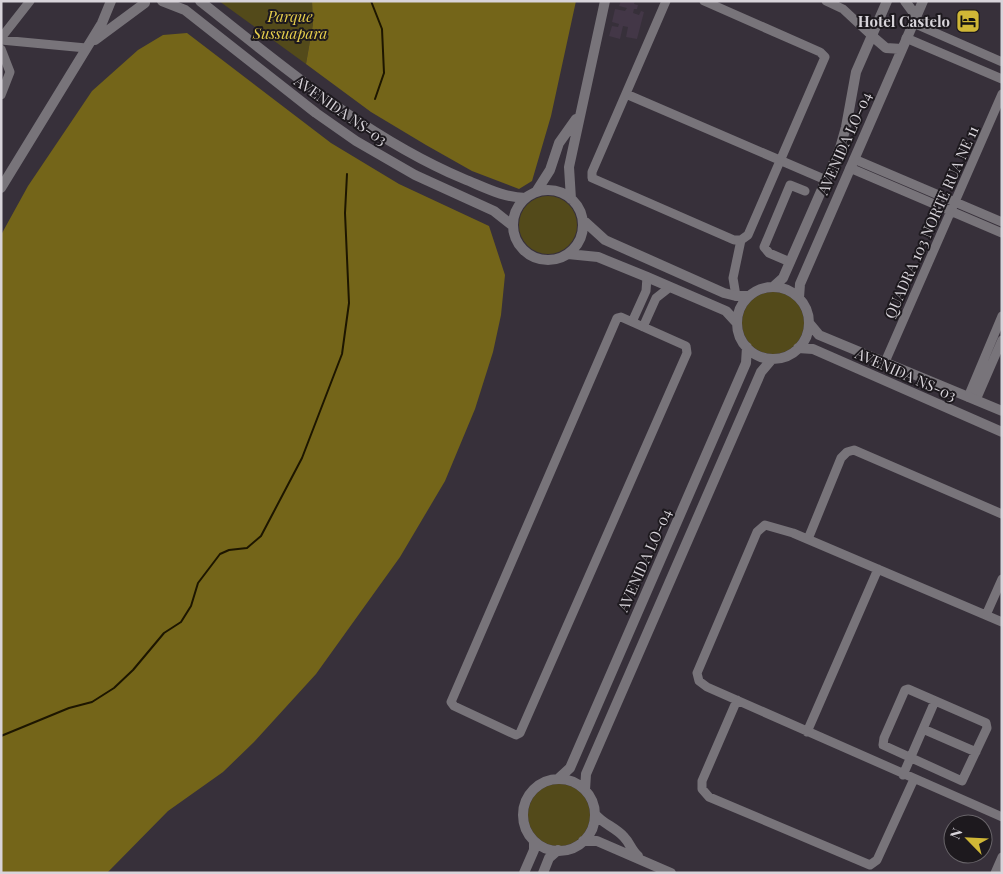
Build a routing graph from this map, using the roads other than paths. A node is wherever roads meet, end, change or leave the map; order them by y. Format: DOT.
graph roads {
  1 [pos="30,1"];
  2 [pos="111,1"];
  3 [pos="162,1"];
  4 [pos="200,1"];
  5 [pos="605,1"];
  6 [pos="666,1"];
  7 [pos="704,1"];
  8 [pos="826,1"];
  9 [pos="887,1"];
  10 [pos="905,1"];
  11 [pos="923,1"];
  12 [pos="145,2"];
  13 [pos="915,20"];
  14 [pos="872,36"];
  15 [pos="906,38"];
  16 [pos="1,39"];
  17 [pos="86,48"];
  18 [pos="1,49"];
  19 [pos="902,49"];
  20 [pos="80,58"];
  21 [pos="1002,62"];
  22 [pos="1002,79"];
  23 [pos="626,94"];
  24 [pos="1002,94"];
  25 [pos="1,95"];
  26 [pos="581,112"];
  27 [pos="780,161"];
  28 [pos="852,164"];
  29 [pos="826,180"];
  30 [pos="1,188"];
  31 [pos="805,191"];
  32 [pos="536,192"];
  33 [pos="526,198"];
  34 [pos="571,199"];
  35 [pos="955,201"];
  36 [pos="951,211"];
  37 [pos="583,220"];
  38 [pos="1002,222"];
  39 [pos="513,226"];
  40 [pos="1002,233"];
  41 [pos="741,240"];
  42 [pos="568,254"];
  43 [pos="790,262"];
  44 [pos="647,277"];
  45 [pos="670,287"];
  46 [pos="773,287"];
  47 [pos="736,296"];
  48 [pos="749,296"];
  49 [pos="799,298"];
  50 [pos="1002,316"];
  51 [pos="632,322"];
  52 [pos="809,322"];
  53 [pos="737,323"];
  54 [pos="643,326"];
  55 [pos="1002,340"];
  56 [pos="747,347"];
  57 [pos="798,348"];
  58 [pos="772,359"];
  59 [pos="885,362"];
  60 [pos="972,398"];
  61 [pos="1002,411"];
  62 [pos="1002,432"];
  63 [pos="1002,514"];
  64 [pos="808,539"];
  65 [pos="878,569"];
  66 [pos="1002,578"];
  67 [pos="986,615"];
  68 [pos="1002,622"];
  69 [pos="737,700"];
  70 [pos="935,700"];
  71 [pos="923,729"];
  72 [pos="807,732"];
  73 [pos="976,752"];
  74 [pos="915,760"];
  75 [pos="909,777"];
  76 [pos="558,779"];
  77 [pos="585,790"];
  78 [pos="595,814"];
  79 [pos="1002,817"];
  80 [pos="534,841"];
  81 [pos="583,841"];
  82 [pos="558,850"];
  83 [pos="1002,857"];
  84 [pos="643,860"];
  85 [pos="524,873"];
  86 [pos="543,873"];
  87 [pos="671,873"];
  88 [pos="995,873"];
  1 -- 16 [label="street"];
  2 -- 17 [label="street"];
  3 -- 39 [label="street, AVENIDA NS-03"];
  4 -- 33 [label="street, AVENIDA NS-03"];
  5 -- 26 [label="street"];
  6 -- 23 [label="street"];
  7 -- 27 [label="street"];
  8 -- 14 [label="street"];
  9 -- 14 [label="street, AVENIDA LO-04"];
  10 -- 13 [label="street"];
  11 -- 13 [label="street, AVENIDA LO-04"];
  12 -- 20 [label="street"];
  13 -- 15 [label="street, AVENIDA LO-04"];
  13 -- 21 [label="street"];
  14 -- 19 [label="street"];
  14 -- 29 [label="street, AVENIDA LO-04"];
  15 -- 19 [label="street, AVENIDA LO-04"];
  15 -- 22 [label="street"];
  16 -- 17 [label="street"];
  17 -- 20 [label="street"];
  18 -- 25 [label="street"];
  19 -- 28 [label="street, AVENIDA LO-04"];
  20 -- 30 [label="street"];
  23 -- 27 [label="street"];
  23 -- 41 [label="street"];
  24 -- 35 [label="street, QUADRA 103 NORTE RUA NE 11"];
  26 -- 32 [label="street"];
  26 -- 34 [label="street"];
  27 -- 29 [label="street"];
  27 -- 41 [label="street"];
  28 -- 35 [label="street"];
  28 -- 36 [label="street"];
  28 -- 49 [label="street, AVENIDA LO-04"];
  29 -- 43 [label="street, AVENIDA LO-04"];
  31 -- 43 [label="street"];
  32 -- 33 [label="street"];
  32 -- 34 [label="street"];
  33 -- 39 [label="street"];
  34 -- 37 [label="street"];
  35 -- 36 [label="street, QUADRA 103 NORTE RUA NE 11"];
  35 -- 38 [label="street"];
  36 -- 40 [label="street"];
  36 -- 59 [label="street, QUADRA 103 NORTE RUA NE 11"];
  37 -- 42 [label="street"];
  37 -- 47 [label="street"];
  39 -- 42 [label="street, AVENIDA NS-03"];
  41 -- 47 [label="street"];
  42 -- 44 [label="street, AVENIDA NS-03"];
  43 -- 46 [label="street, AVENIDA LO-04"];
  44 -- 45 [label="street, AVENIDA NS-03"];
  44 -- 51 [label="street"];
  45 -- 53 [label="street, AVENIDA NS-03"];
  45 -- 54 [label="street"];
  46 -- 48 [label="street"];
  46 -- 49 [label="street"];
  47 -- 48 [label="street"];
  48 -- 53 [label="street"];
  49 -- 52 [label="street, AVENIDA NS-03"];
  50 -- 60 [label="street"];
  51 -- 54 [label="street"];
  51 -- 54 [label="street"];
  52 -- 57 [label="street"];
  52 -- 59 [label="street, AVENIDA NS-03"];
  53 -- 56 [label="street, AVENIDA NS-03"];
  55 -- 60 [label="street"];
  56 -- 58 [label="street"];
  56 -- 76 [label="street, AVENIDA LO-04"];
  57 -- 58 [label="street"];
  57 -- 62 [label="street, AVENIDA NS-03"];
  58 -- 77 [label="street"];
  59 -- 60 [label="street, AVENIDA NS-03"];
  60 -- 61 [label="street, AVENIDA NS-03"];
  63 -- 64 [label="street"];
  64 -- 65 [label="street"];
  64 -- 69 [label="street"];
  65 -- 67 [label="street"];
  65 -- 72 [label="street"];
  66 -- 67 [label="street"];
  67 -- 68 [label="street"];
  69 -- 72 [label="street"];
  69 -- 75 [label="street"];
  70 -- 71 [label="street"];
  70 -- 73 [label="street"];
  70 -- 74 [label="street"];
  71 -- 73 [label="street"];
  71 -- 74 [label="street"];
  72 -- 75 [label="street"];
  73 -- 74 [label="street"];
  74 -- 75 [label="street"];
  75 -- 79 [label="street"];
  76 -- 77 [label="street"];
  76 -- 80 [label="street"];
  77 -- 78 [label="street"];
  78 -- 81 [label="street"];
  78 -- 84 [label="street"];
  80 -- 82 [label="street"];
  80 -- 85 [label="street"];
  81 -- 82 [label="street"];
  81 -- 84 [label="street"];
  82 -- 86 [label="street"];
  83 -- 88 [label="street"];
  84 -- 87 [label="street"];
}
